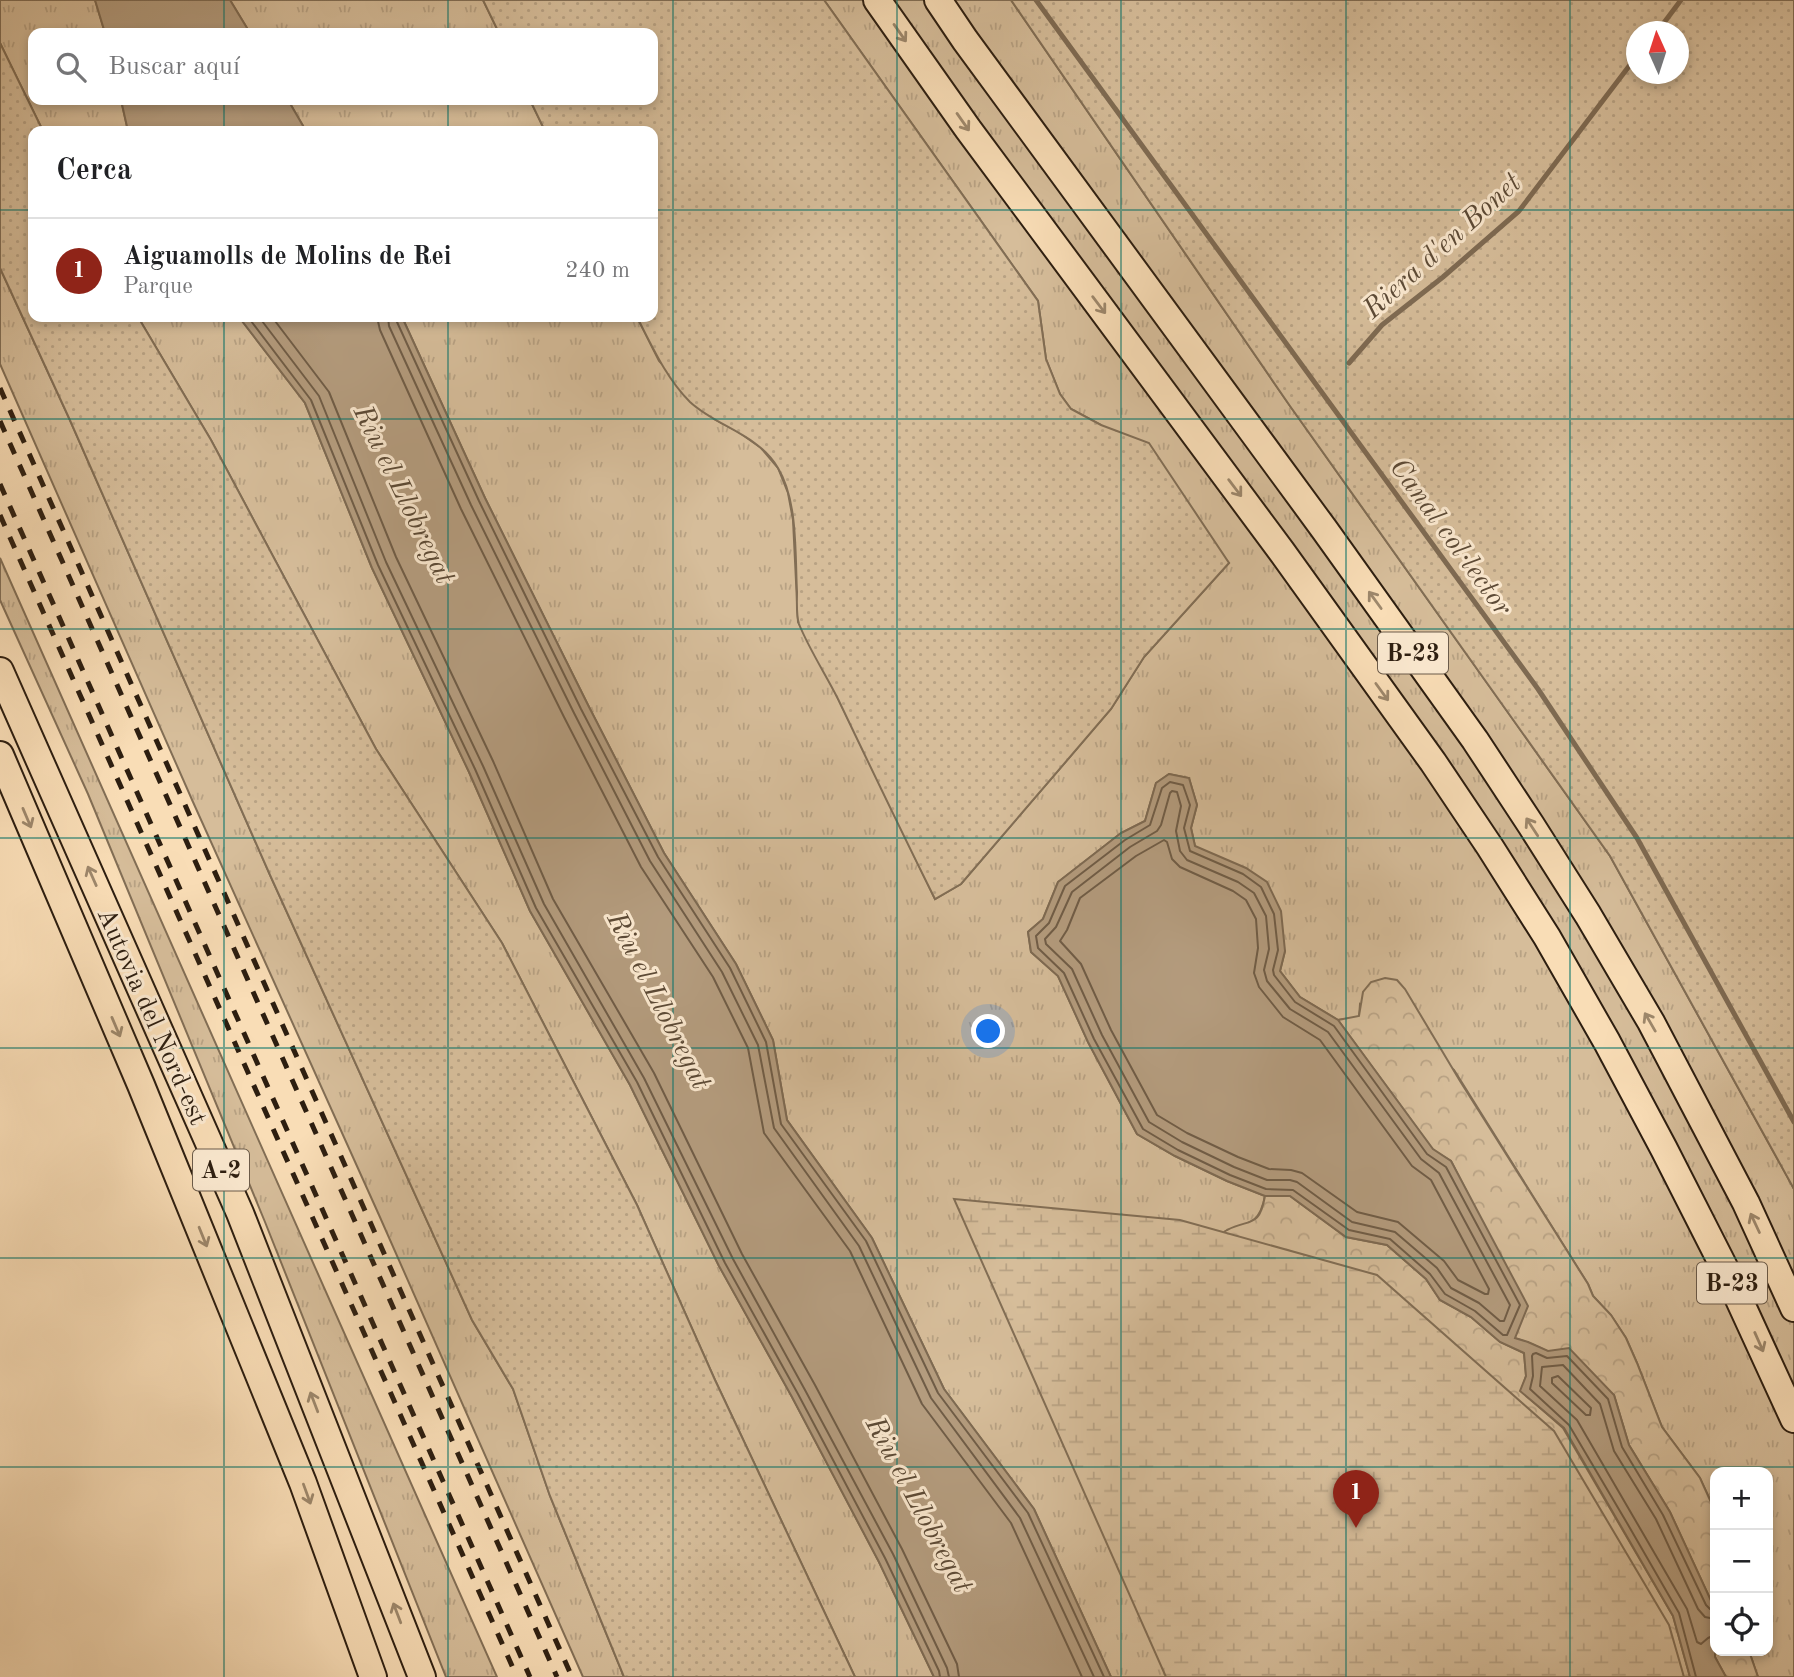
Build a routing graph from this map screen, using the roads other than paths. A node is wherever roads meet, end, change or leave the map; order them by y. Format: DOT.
graph roads {
  1 [pos="877,0"];
  2 [pos="937,0"];
  3 [pos="0,671"];
  4 [pos="0,755"];
  5 [pos="1794,1308"];
  6 [pos="1794,1419"];
  7 [pos="373,1677"];
  8 [pos="422,1677"];
  1 -- 6 [label="highway, B-23, one-way"];
  5 -- 2 [label="highway, B-23, one-way"];
  8 -- 3 [label="highway, Autovia del Nord-est / A-2, one-way"];
  4 -- 7 [label="highway, Autovia del Nord-est / A-2, one-way"];
}
